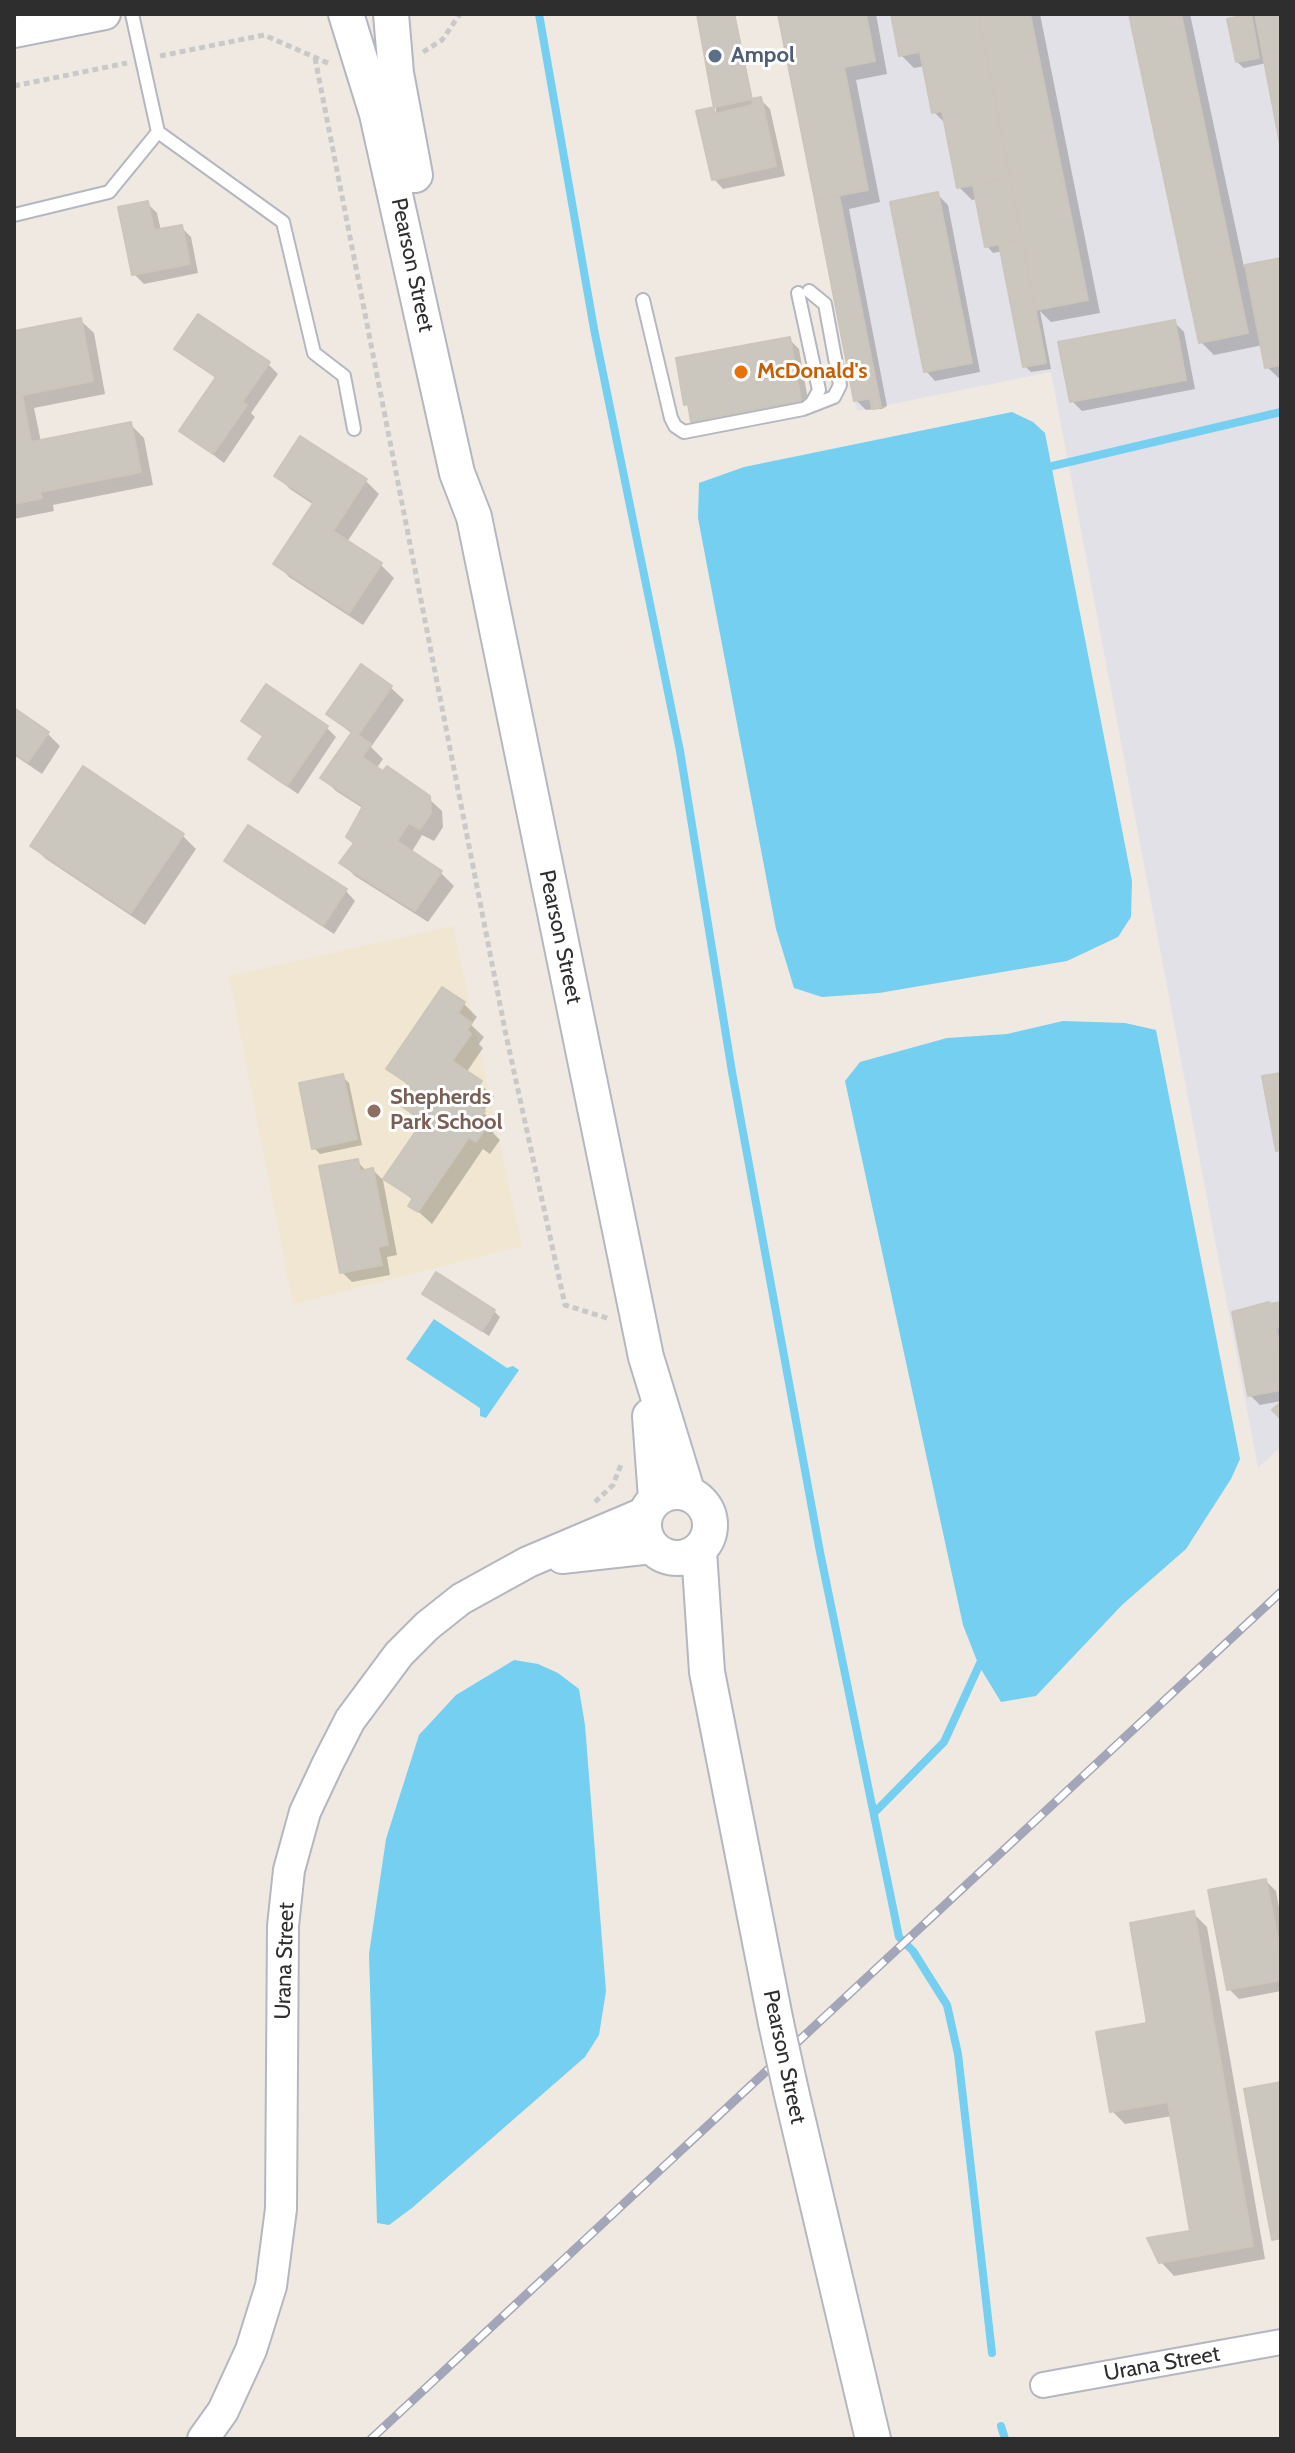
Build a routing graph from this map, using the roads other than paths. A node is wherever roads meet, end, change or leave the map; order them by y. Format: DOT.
graph roads {
  1 [pos="105,14"];
  2 [pos="132,14"];
  3 [pos="346,14"];
  4 [pos="391,14"];
  5 [pos="14,32"];
  6 [pos="158,132"];
  7 [pos="14,215"];
  8 [pos="643,300"];
  9 [pos="806,408"];
  10 [pos="354,429"];
  11 [pos="474,517"];
  12 [pos="664,1501"];
  13 [pos="699,1551"];
  14 [pos="658,1552"];
  15 [pos="528,1562"];
  16 [pos="707,1672"];
  17 [pos="1281,2342"];
  18 [pos="1043,2385"];
  19 [pos="203,2439"];
  20 [pos="873,2439"];
  1 -- 5 [label="street"];
  2 -- 6 [label="lane"];
  3 -- 11 [label="main road, Pearson Street"];
  4 -- 11 [label="main road, Pearson Street"];
  6 -- 7 [label="lane"];
  6 -- 10 [label="lane"];
  8 -- 9 [label="lane"];
  9 -- 9 [label="lane"];
  11 -- 12 [label="main road, Pearson Street"];
  12 -- 13 [label="main road, Pearson Street"];
  12 -- 14 [label="main road, Pearson Street"];
  12 -- 15 [label="street, Urana Street"];
  13 -- 14 [label="main road"];
  13 -- 16 [label="main road, Pearson Street"];
  14 -- 15 [label="street, Urana Street"];
  14 -- 16 [label="main road, Pearson Street"];
  15 -- 19 [label="street, Urana Street"];
  16 -- 20 [label="main road, Pearson Street, bridge"];
  17 -- 18 [label="street, Urana Street"];
}
